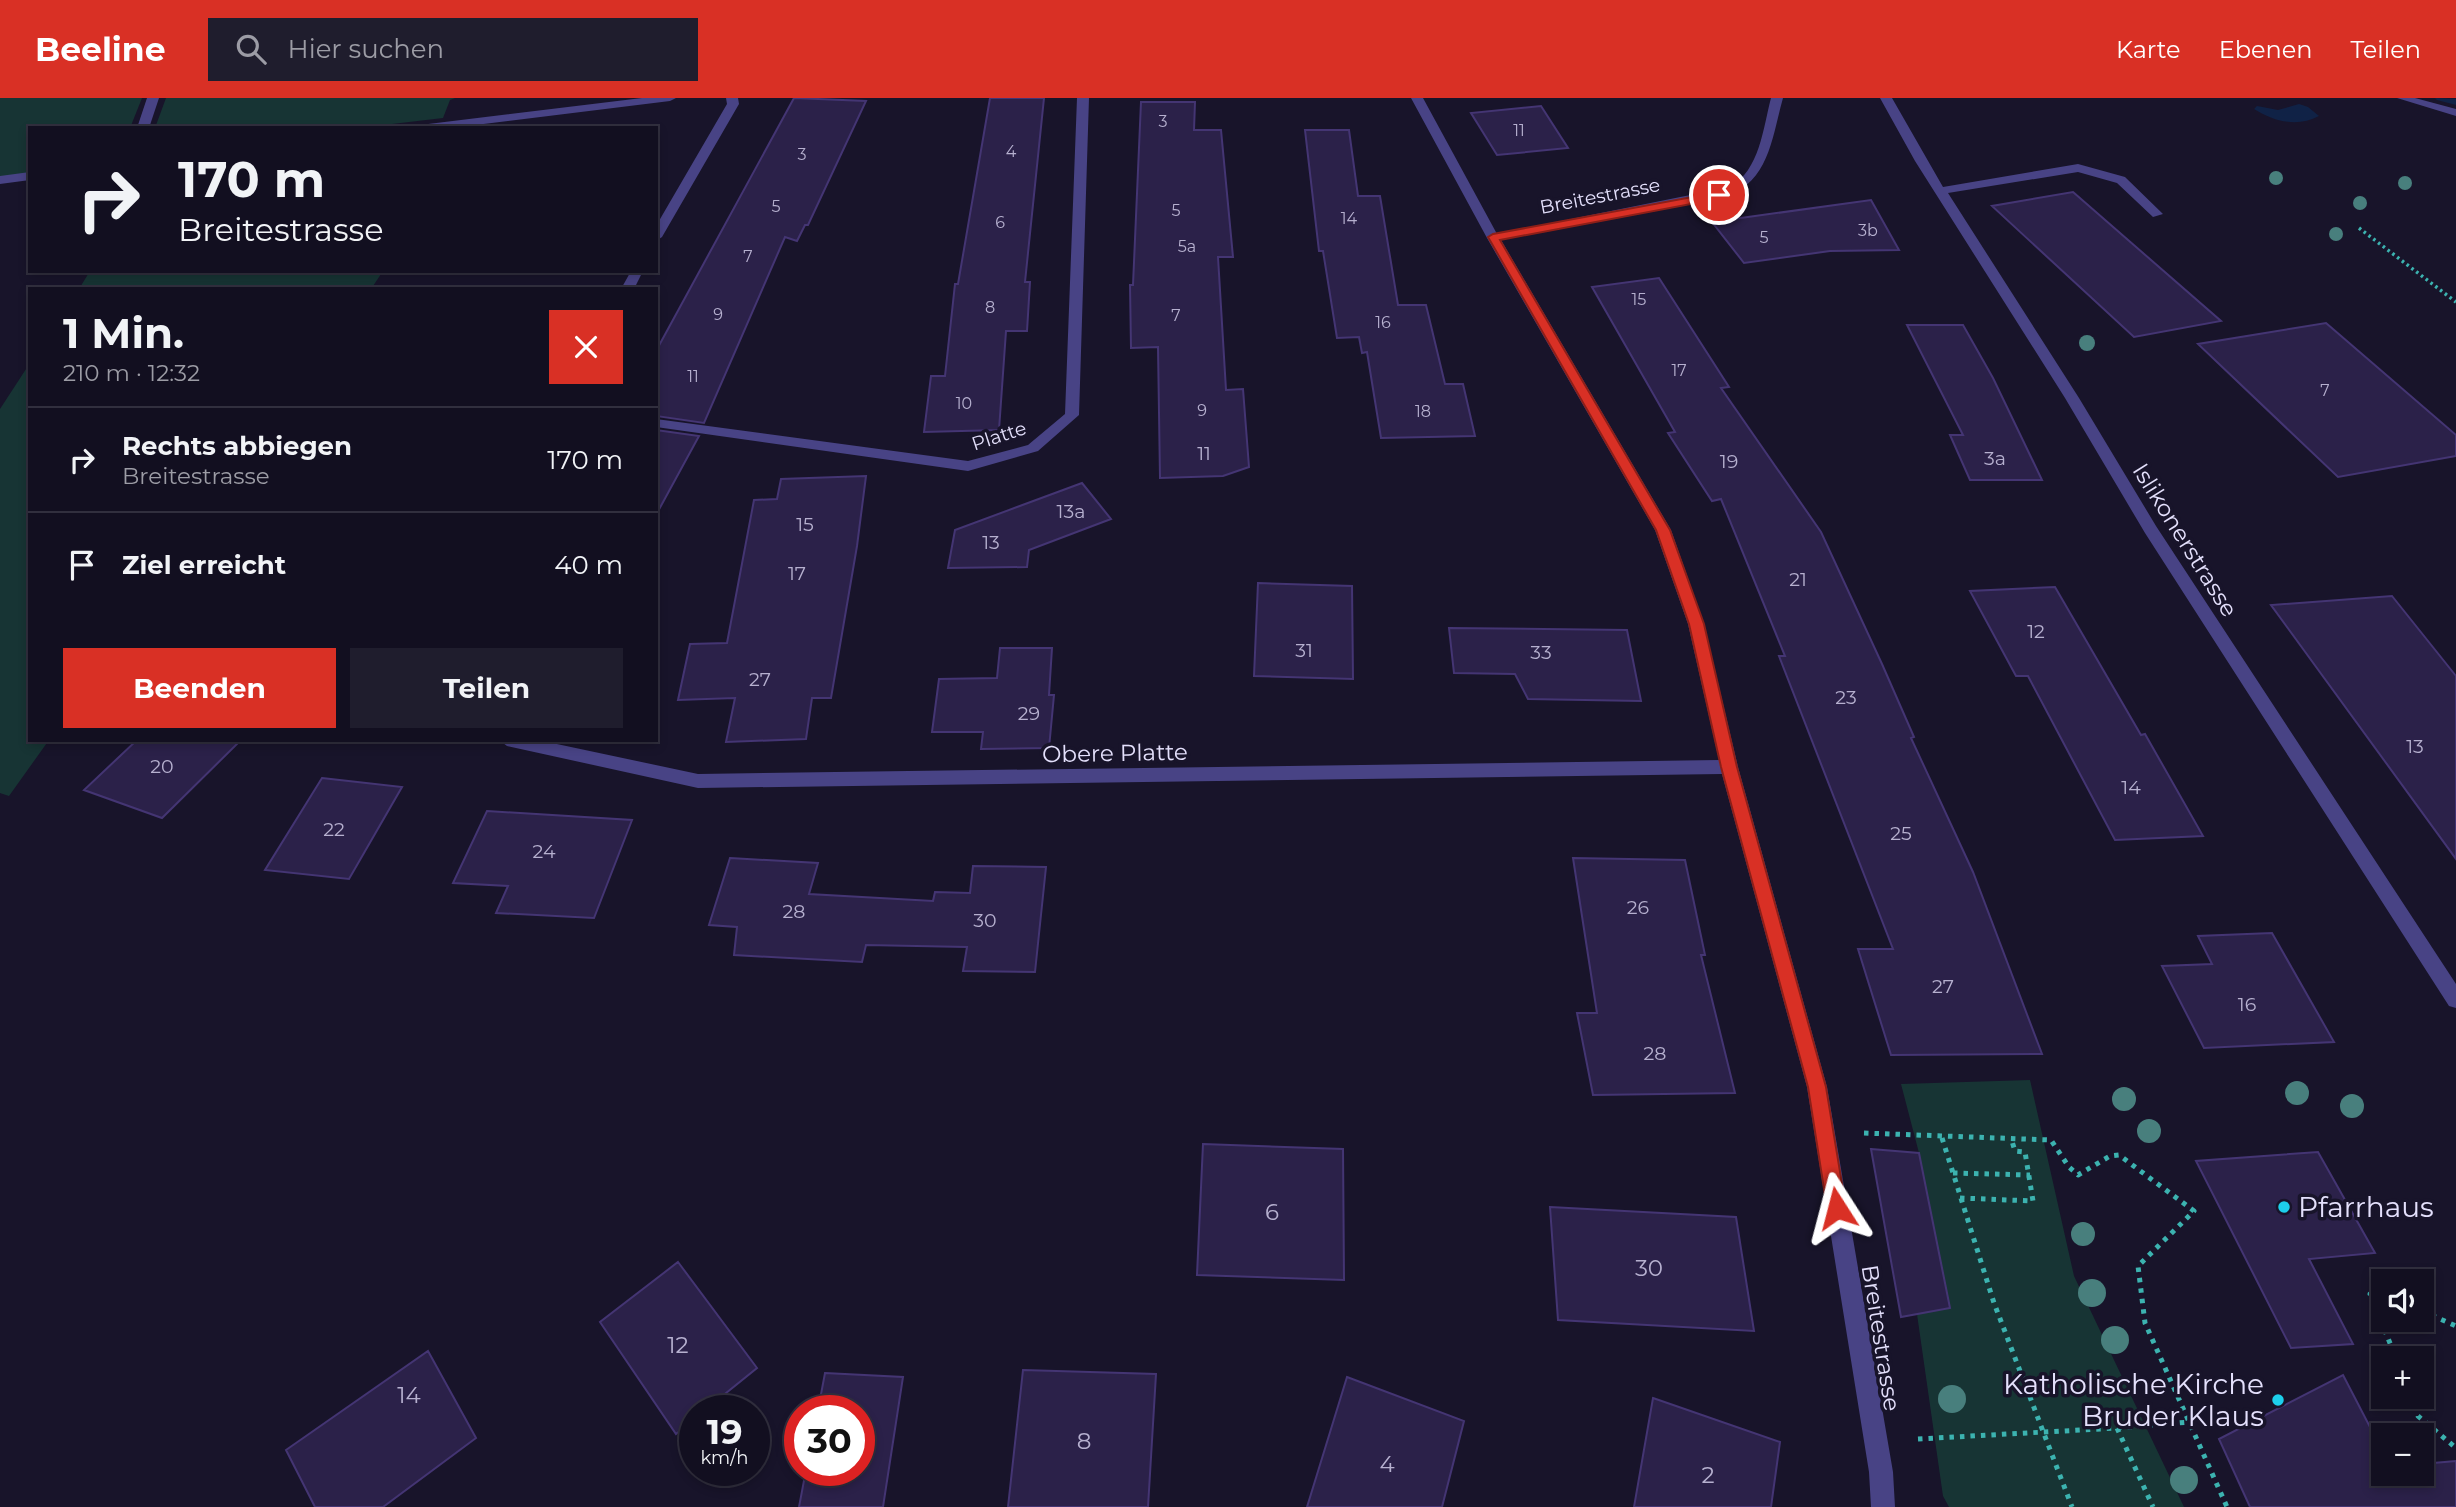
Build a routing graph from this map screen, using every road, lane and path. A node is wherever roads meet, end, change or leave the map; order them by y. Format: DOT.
graph roads {
  1 [pos="153,98"];
  2 [pos="670,98"];
  3 [pos="732,98"];
  4 [pos="1083,98"];
  5 [pos="1417,98"];
  6 [pos="1777,98"];
  7 [pos="1886,98"];
  8 [pos="2403,98"];
  9 [pos="2456,113"];
  10 [pos="144,126"];
  11 [pos="437,126"];
  12 [pos="28,176"];
  13 [pos="0,180"];
  14 [pos="1940,191"];
  15 [pos="2157,214"];
  16 [pos="2359,228"];
  17 [pos="658,234"];
  18 [pos="1493,237"];
  19 [pos="2456,302"];
  20 [pos="658,423"];
  21 [pos="516,742"];
  22 [pos="1729,767"];
  23 [pos="2456,1000"];
  24 [pos="1824,1130"];
  25 [pos="1942,1138"];
  26 [pos="2011,1138"];
  27 [pos="1953,1173"];
  28 [pos="2030,1175"];
  29 [pos="1960,1198"];
  30 [pos="2434,1318"];
  31 [pos="2456,1326"];
  32 [pos="2415,1409"];
  33 [pos="2189,1422"];
  34 [pos="2117,1428"];
  35 [pos="2044,1434"];
  36 [pos="1875,1440"];
  37 [pos="2456,1448"];
  38 [pos="1883,1507"];
  39 [pos="2072,1507"];
  40 [pos="2153,1507"];
  41 [pos="2227,1507"];
  1 -- 10 [label="street"];
  2 -- 11 [label="street"];
  3 -- 17 [label="street"];
  4 -- 20 [label="street, Platte"];
  5 -- 18 [label="street, Breitestrasse"];
  6 -- 18 [label="street, Breitestrasse"];
  7 -- 14 [label="street, Islikonerstrasse"];
  8 -- 9 [label="street"];
  12 -- 13 [label="street"];
  14 -- 15 [label="street"];
  14 -- 23 [label="street, Islikonerstrasse"];
  16 -- 19 [label="path"];
  18 -- 22 [label="street, Breitestrasse"];
  21 -- 22 [label="street, Obere Platte"];
  22 -- 24 [label="street, Breitestrasse"];
  24 -- 25 [label="path"];
  24 -- 36 [label="street, Breitestrasse"];
  25 -- 26 [label="path"];
  25 -- 27 [label="path"];
  26 -- 28 [label="path"];
  26 -- 33 [label="path"];
  27 -- 28 [label="path"];
  27 -- 29 [label="path"];
  28 -- 29 [label="path"];
  29 -- 35 [label="path"];
  30 -- 31 [label="path"];
  32 -- 37 [label="path"];
  33 -- 34 [label="path"];
  33 -- 41 [label="path"];
  34 -- 35 [label="path"];
  34 -- 40 [label="path"];
  35 -- 36 [label="path"];
  35 -- 39 [label="path"];
  36 -- 38 [label="street, Breitestrasse"];
}
